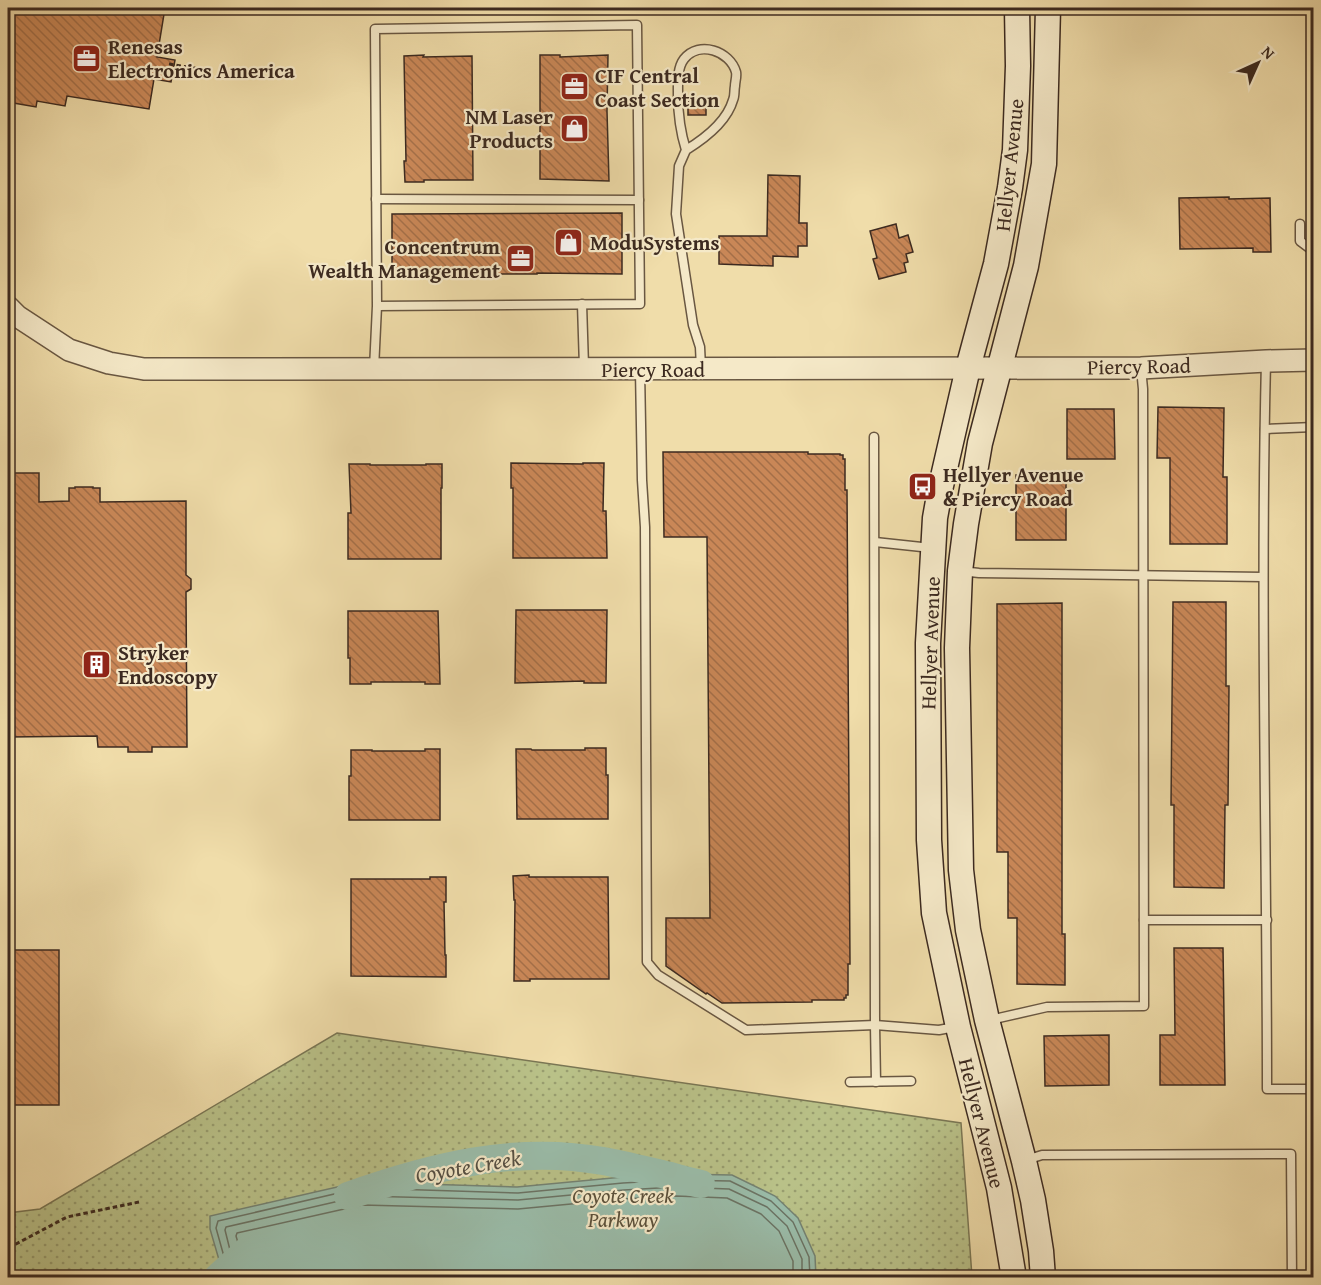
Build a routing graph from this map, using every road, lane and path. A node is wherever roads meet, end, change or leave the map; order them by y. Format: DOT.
graph roads {
  1 [pos="1017,8"];
  2 [pos="1048,8"];
  3 [pos="169,64"];
  4 [pos="200,69"];
  5 [pos="686,150"];
  6 [pos="376,200"];
  7 [pos="639,200"];
  8 [pos="1300,224"];
  9 [pos="582,304"];
  10 [pos="377,306"];
  11 [pos="8,307"];
  12 [pos="1314,321"];
  13 [pos="1314,360"];
  14 [pos="1266,361"];
  15 [pos="968,368"];
  16 [pos="1000,368"];
  17 [pos="1141,368"];
  18 [pos="374,369"];
  19 [pos="584,369"];
  20 [pos="640,369"];
  21 [pos="701,369"];
  22 [pos="1314,427"];
  23 [pos="1265,429"];
  24 [pos="874,437"];
  25 [pos="875,542"];
  26 [pos="934,549"];
  27 [pos="960,571"];
  28 [pos="1144,575"];
  29 [pos="1263,577"];
  30 [pos="1144,920"];
  31 [pos="1267,920"];
  32 [pos="987,1020"];
  33 [pos="875,1025"];
  34 [pos="958,1027"];
  35 [pos="911,1081"];
  36 [pos="850,1082"];
  37 [pos="876,1082"];
  38 [pos="1314,1089"];
  39 [pos="1024,1161"];
  40 [pos="139,1202"];
  41 [pos="8,1245"];
  42 [pos="1014,1278"];
  43 [pos="1043,1278"];
  44 [pos="1292,1278"];
  1 -- 15 [label="main road, Hellyer Avenue"];
  2 -- 16 [label="main road, Hellyer Avenue"];
  3 -- 4 [label="path"];
  5 -- 5 [label="lane"];
  5 -- 21 [label="lane"];
  6 -- 7 [label="lane"];
  6 -- 7 [label="lane"];
  6 -- 10 [label="lane"];
  7 -- 9 [label="lane"];
  8 -- 12 [label="lane"];
  9 -- 10 [label="lane"];
  9 -- 19 [label="lane"];
  10 -- 18 [label="lane"];
  11 -- 18 [label="street, Piercy Road"];
  13 -- 14 [label="street, Piercy Road"];
  14 -- 17 [label="street, Piercy Road"];
  14 -- 23 [label="lane"];
  15 -- 16 [label="street, Piercy Road"];
  15 -- 21 [label="street, Piercy Road"];
  15 -- 26 [label="main road, Hellyer Avenue"];
  16 -- 17 [label="street, Piercy Road"];
  16 -- 27 [label="main road, Hellyer Avenue"];
  17 -- 28 [label="lane"];
  18 -- 19 [label="street, Piercy Road"];
  19 -- 20 [label="street, Piercy Road"];
  20 -- 21 [label="street, Piercy Road"];
  20 -- 33 [label="lane"];
  22 -- 23 [label="lane"];
  23 -- 29 [label="lane"];
  24 -- 25 [label="lane"];
  25 -- 26 [label="lane"];
  25 -- 33 [label="lane"];
  26 -- 34 [label="main road, Hellyer Avenue"];
  27 -- 28 [label="lane"];
  27 -- 32 [label="main road, Hellyer Avenue"];
  28 -- 29 [label="lane"];
  28 -- 30 [label="lane"];
  29 -- 31 [label="lane"];
  30 -- 31 [label="lane"];
  30 -- 32 [label="lane"];
  31 -- 38 [label="lane"];
  32 -- 34 [label="main road"];
  32 -- 39 [label="main road, Hellyer Avenue"];
  33 -- 34 [label="lane"];
  33 -- 37 [label="lane"];
  34 -- 42 [label="main road, Hellyer Avenue"];
  35 -- 37 [label="lane"];
  36 -- 37 [label="lane"];
  39 -- 43 [label="main road, Hellyer Avenue"];
  39 -- 44 [label="lane"];
  40 -- 41 [label="path"];
}
